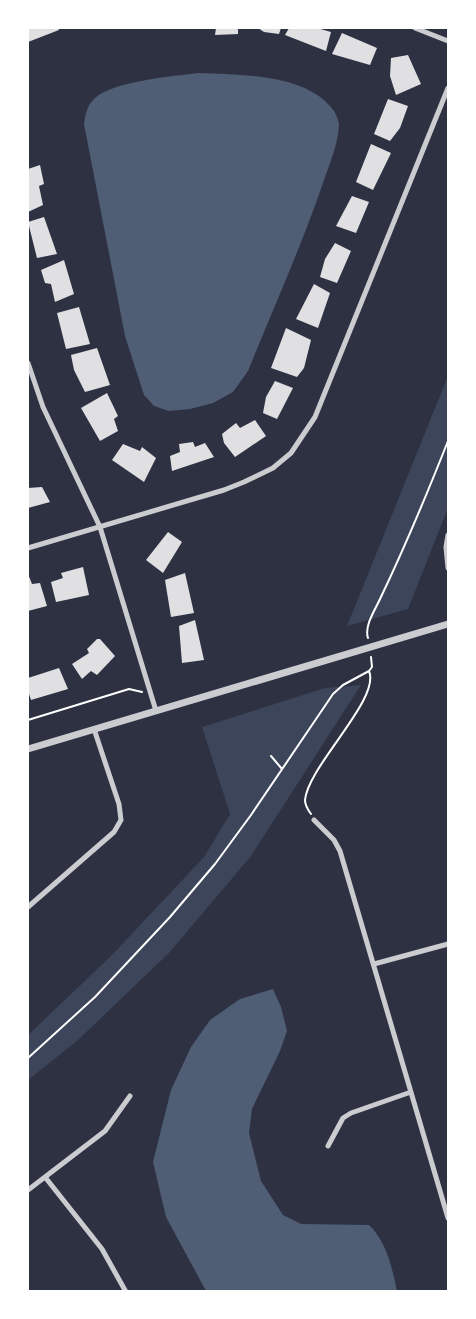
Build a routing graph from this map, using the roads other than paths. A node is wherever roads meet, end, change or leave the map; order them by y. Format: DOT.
graph roads {
  1 [pos="415,28"];
  2 [pos="448,41"];
  3 [pos="448,88"];
  4 [pos="28,363"];
  5 [pos="100,527"];
  6 [pos="448,535"];
  7 [pos="28,548"];
  8 [pos="448,568"];
  9 [pos="448,624"];
  10 [pos="156,711"];
  11 [pos="94,729"];
  12 [pos="28,749"];
  13 [pos="314,820"];
  14 [pos="28,907"];
  15 [pos="448,944"];
  16 [pos="374,964"];
  17 [pos="411,1092"];
  18 [pos="130,1096"];
  19 [pos="328,1146"];
  20 [pos="45,1177"];
  21 [pos="28,1190"];
  22 [pos="448,1218"];
  23 [pos="126,1292"];
  1 -- 2 [label="street"];
  3 -- 5 [label="street"];
  4 -- 5 [label="street"];
  5 -- 7 [label="street"];
  5 -- 10 [label="street"];
  6 -- 8 [label="street"];
  9 -- 10 [label="street"];
  10 -- 11 [label="street"];
  11 -- 12 [label="street"];
  11 -- 14 [label="street"];
  13 -- 16 [label="street"];
  15 -- 16 [label="street"];
  16 -- 17 [label="street"];
  17 -- 19 [label="street"];
  17 -- 22 [label="street"];
  18 -- 20 [label="street"];
  20 -- 21 [label="street"];
  20 -- 23 [label="street"];
}
